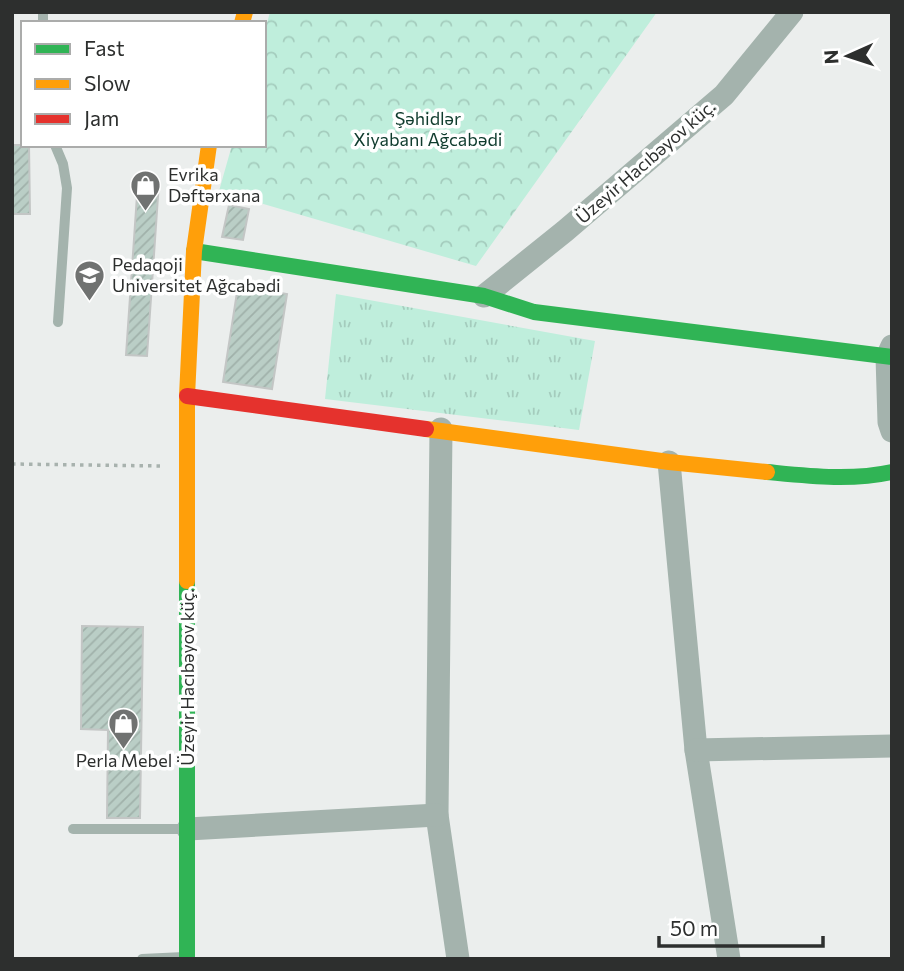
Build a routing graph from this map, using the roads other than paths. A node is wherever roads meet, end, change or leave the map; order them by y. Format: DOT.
graph roads {
  1 [pos="792,12"];
  2 [pos="56,147"];
  3 [pos="209,147"];
  4 [pos="194,251"];
  5 [pos="484,296"];
  6 [pos="58,321"];
  7 [pos="890,353"];
  8 [pos="187,396"];
  9 [pos="441,429"];
  10 [pos="892,431"];
  11 [pos="669,461"];
  12 [pos="892,472"];
  13 [pos="892,746"];
  14 [pos="696,750"];
  15 [pos="437,815"];
  16 [pos="73,829"];
  17 [pos="188,830"];
  18 [pos="187,958"];
  19 [pos="142,959"];
  20 [pos="458,959"];
  21 [pos="729,959"];
  1 -- 5 [label="street, Üzeyir Hacıbəyov küç."];
  2 -- 6 [label="lane"];
  3 -- 4 [label="street, Üzeyir Hacıbəyov küç."];
  4 -- 5 [label="street"];
  4 -- 8 [label="street, Üzeyir Hacıbəyov küç."];
  5 -- 7 [label="street"];
  7 -- 10 [label="street"];
  8 -- 9 [label="street"];
  8 -- 17 [label="street, Üzeyir Hacıbəyov küç."];
  9 -- 11 [label="street"];
  9 -- 15 [label="street"];
  11 -- 12 [label="street"];
  11 -- 14 [label="street"];
  13 -- 14 [label="street"];
  14 -- 21 [label="street"];
  15 -- 17 [label="street"];
  15 -- 20 [label="street"];
  16 -- 17 [label="lane"];
  17 -- 18 [label="street, Üzeyir Hacıbəyov küç."];
  18 -- 19 [label="lane"];
}
